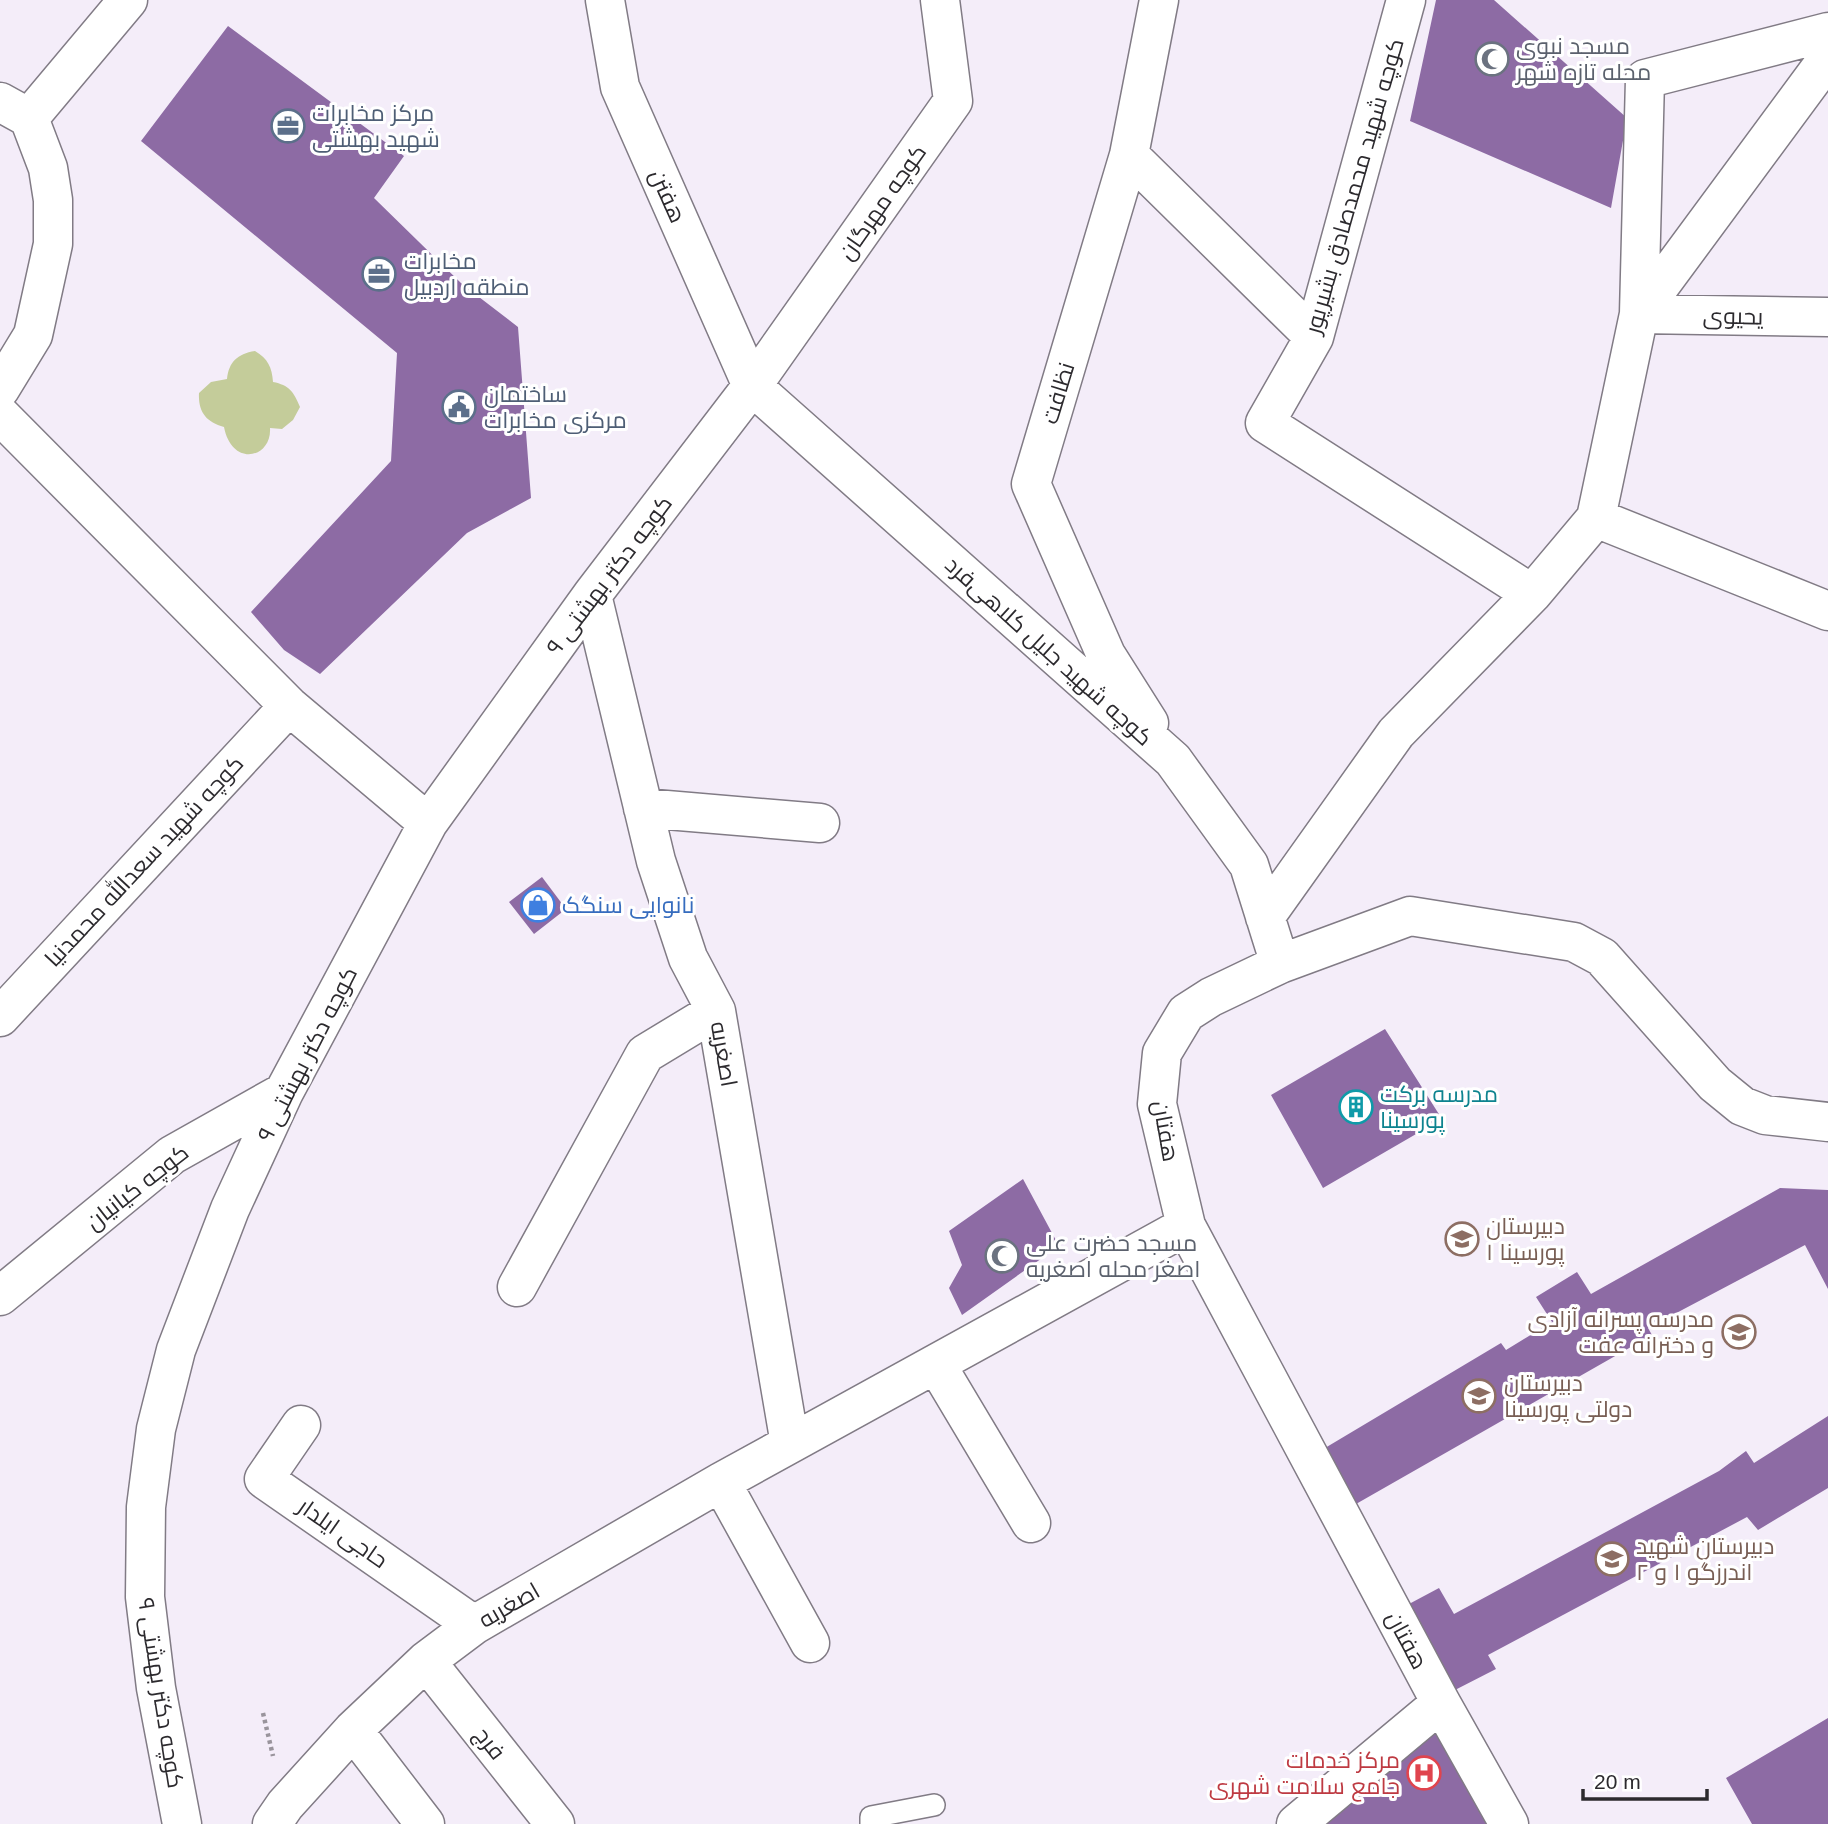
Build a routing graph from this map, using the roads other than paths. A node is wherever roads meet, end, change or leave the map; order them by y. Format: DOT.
graph roads {
  1 [pos="128,0"];
  2 [pos="606,0"];
  3 [pos="940,0"];
  4 [pos="1159,0"];
  5 [pos="1406,0"];
  6 [pos="1828,32"];
  7 [pos="1828,58"];
  8 [pos="15,110"];
  9 [pos="1129,155"];
  10 [pos="1639,314"];
  11 [pos="1828,317"];
  12 [pos="1314,337"];
  13 [pos="752,386"];
  14 [pos="0,389"];
  15 [pos="0,415"];
  16 [pos="1596,518"];
  17 [pos="1532,594"];
  18 [pos="592,595"];
  19 [pos="1828,611"];
  20 [pos="289,706"];
  21 [pos="1173,760"];
  22 [pos="643,808"];
  23 [pos="428,823"];
  24 [pos="820,823"];
  25 [pos="1265,917"];
  26 [pos="1280,964"];
  27 [pos="716,1011"];
  28 [pos="0,1017"];
  29 [pos="284,1092"];
  30 [pos="1828,1122"];
  31 [pos="1186,1226"];
  32 [pos="517,1287"];
  33 [pos="0,1296"];
  34 [pos="936,1364"];
  35 [pos="301,1425"];
  36 [pos="790,1444"];
  37 [pos="721,1482"];
  38 [pos="1031,1523"];
  39 [pos="474,1625"];
  40 [pos="810,1643"];
  41 [pos="426,1661"];
  42 [pos="1441,1703"];
  43 [pos="353,1730"];
  44 [pos="934,1805"];
  45 [pos="179,1807"];
  46 [pos="279,1814"];
  47 [pos="206,1824"];
  48 [pos="246,1824"];
  49 [pos="425,1824"];
  50 [pos="555,1824"];
  51 [pos="871,1824"];
  52 [pos="1296,1824"];
  53 [pos="1508,1824"];
  1 -- 8 [label="street"];
  2 -- 13 [label="street, هفتن"];
  3 -- 13 [label="street, کوچه مهرگان"];
  4 -- 9 [label="street, نظافت"];
  5 -- 12 [label="street, کوچه شهید محمدصادق بشیرپور"];
  6 -- 10 [label="street"];
  7 -- 10 [label="street"];
  8 -- 14 [label="street"];
  9 -- 12 [label="street"];
  9 -- 21 [label="street, نظافت"];
  10 -- 11 [label="street, یحیوی"];
  10 -- 16 [label="street"];
  12 -- 17 [label="street, کوچه شهید محمدصادق بشیرپور"];
  13 -- 18 [label="street, کوچه دکتر بهشتی ۹"];
  13 -- 21 [label="street, کوچه شهید جلیل کلاهی‌فرد"];
  15 -- 20 [label="street"];
  16 -- 17 [label="street"];
  16 -- 19 [label="street"];
  17 -- 25 [label="street"];
  18 -- 22 [label="street, اصغریه"];
  18 -- 23 [label="street, کوچه دکتر بهشتی ۹"];
  20 -- 23 [label="street"];
  20 -- 28 [label="street, کوچه شهید سعدالله محمدنیا"];
  21 -- 25 [label="street, کوچه شهید جلیل کلاهی‌فرد"];
  22 -- 24 [label="street"];
  22 -- 27 [label="street, اصغریه"];
  23 -- 29 [label="street, کوچه دکتر بهشتی ۹"];
  25 -- 26 [label="street, کوچه شهید جلیل کلاهی‌فرد"];
  26 -- 30 [label="street, هفتان"];
  26 -- 31 [label="street, هفتان"];
  27 -- 32 [label="street"];
  27 -- 36 [label="street, اصغریه"];
  29 -- 33 [label="street, کوچه کیانیان"];
  29 -- 45 [label="street, کوچه دکتر بهشتی ۹"];
  31 -- 34 [label="street, اصغریه"];
  31 -- 42 [label="street, هفتان"];
  34 -- 36 [label="street, اصغریه"];
  34 -- 38 [label="street"];
  35 -- 39 [label="street, حاجی ایلدار"];
  36 -- 37 [label="street, اصغریه"];
  37 -- 39 [label="street, اصغریه"];
  37 -- 40 [label="street"];
  39 -- 41 [label="street, اصغریه"];
  41 -- 43 [label="street, اصغریه"];
  41 -- 50 [label="street, فرج"];
  42 -- 52 [label="street"];
  42 -- 53 [label="street, هفتان"];
  43 -- 46 [label="street, اصغریه"];
  43 -- 49 [label="street"];
  44 -- 51 [label="lane"];
  45 -- 47 [label="street"];
  46 -- 48 [label="street"];
}
